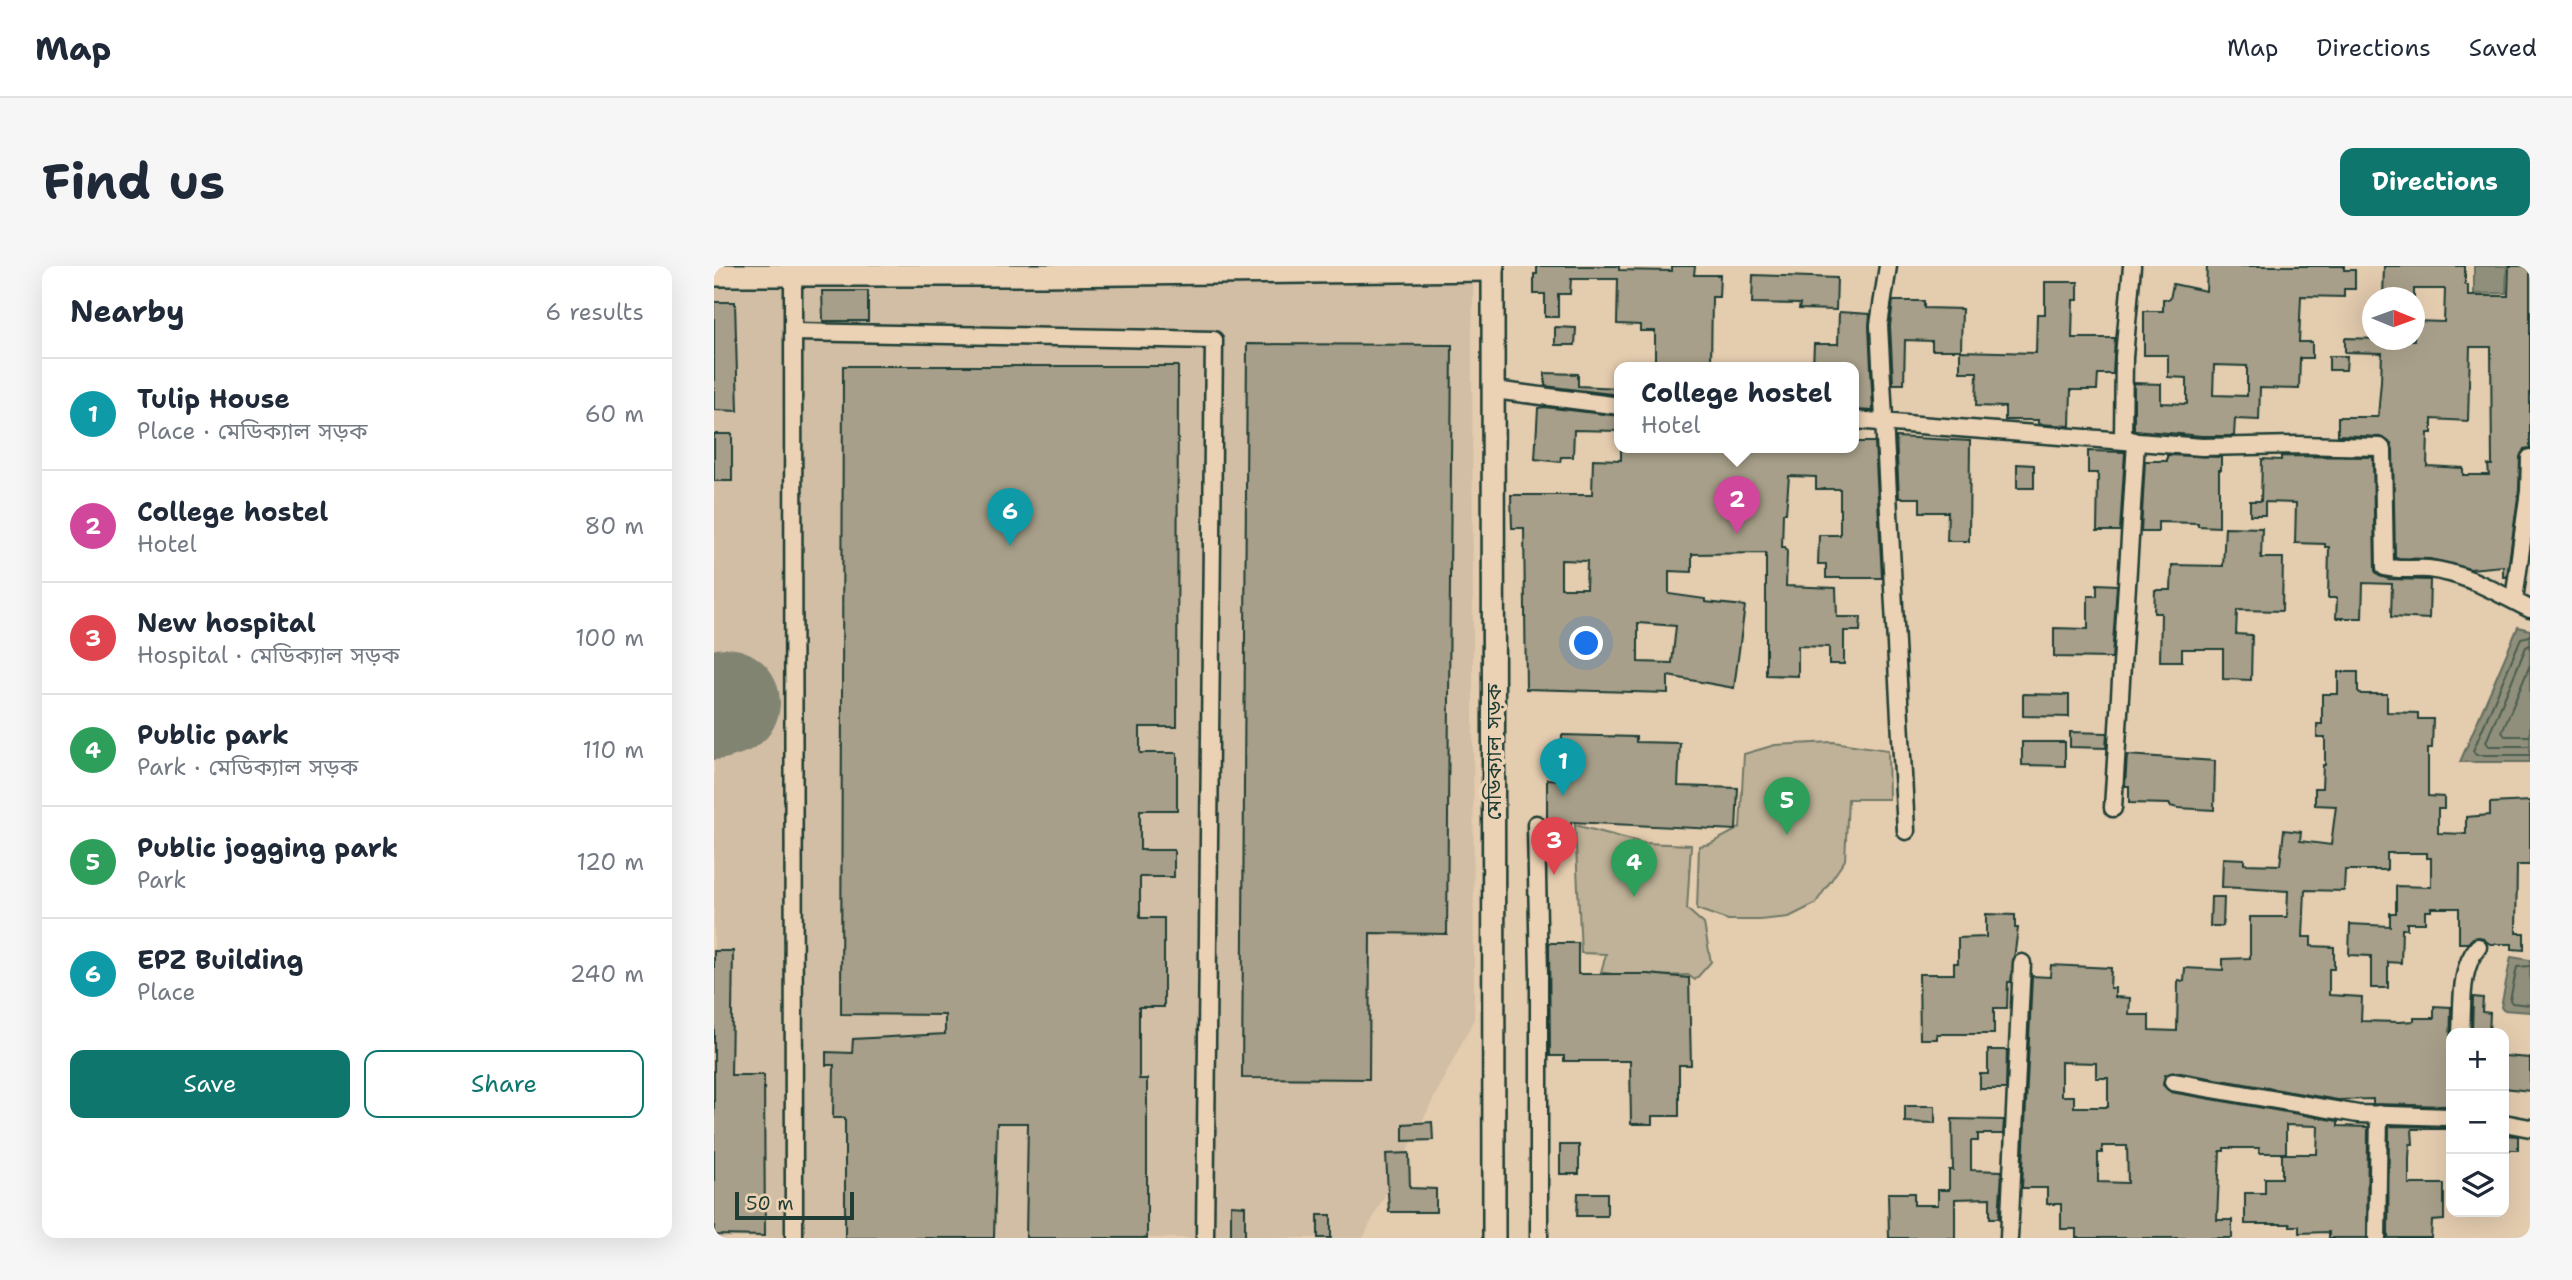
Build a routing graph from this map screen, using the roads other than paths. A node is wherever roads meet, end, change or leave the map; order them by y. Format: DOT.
graph roads {
  1 [pos="1888,266"];
  2 [pos="2132,266"];
  3 [pos="1493,268"];
  4 [pos="714,275"];
  5 [pos="793,275"];
  6 [pos="794,332"];
  7 [pos="1494,390"];
  8 [pos="1614,405"];
  9 [pos="1859,420"];
  10 [pos="1884,422"];
  11 [pos="2136,442"];
  12 [pos="2530,458"];
  13 [pos="2514,600"];
  14 [pos="2530,609"];
  15 [pos="2113,808"];
  16 [pos="1536,824"];
  17 [pos="1906,831"];
  18 [pos="2478,947"];
  19 [pos="2022,963"];
  20 [pos="2461,1028"];
  21 [pos="2173,1082"];
  22 [pos="2379,1114"];
  23 [pos="2446,1116"];
  24 [pos="2509,1124"];
  25 [pos="2530,1128"];
  26 [pos="794,1238"];
  27 [pos="1205,1238"];
  28 [pos="1494,1238"];
  29 [pos="1539,1238"];
  30 [pos="2009,1238"];
  31 [pos="2377,1238"];
  1 -- 10 [label="street"];
  2 -- 11 [label="street"];
  3 -- 5 [label="main road"];
  3 -- 7 [label="main road, মেডিক্যাল সড়ক"];
  4 -- 5 [label="main road"];
  5 -- 6 [label="street"];
  6 -- 26 [label="street"];
  6 -- 27 [label="street"];
  7 -- 8 [label="street"];
  7 -- 28 [label="main road, মেডিক্যাল সড়ক"];
  9 -- 10 [label="street"];
  10 -- 11 [label="street"];
  10 -- 17 [label="street"];
  11 -- 13 [label="street"];
  11 -- 15 [label="street"];
  12 -- 13 [label="street"];
  13 -- 14 [label="street"];
  16 -- 29 [label="street"];
  18 -- 20 [label="street"];
  19 -- 30 [label="street"];
  21 -- 22 [label="street"];
  22 -- 23 [label="street"];
  22 -- 31 [label="street"];
  24 -- 25 [label="street"];
}
